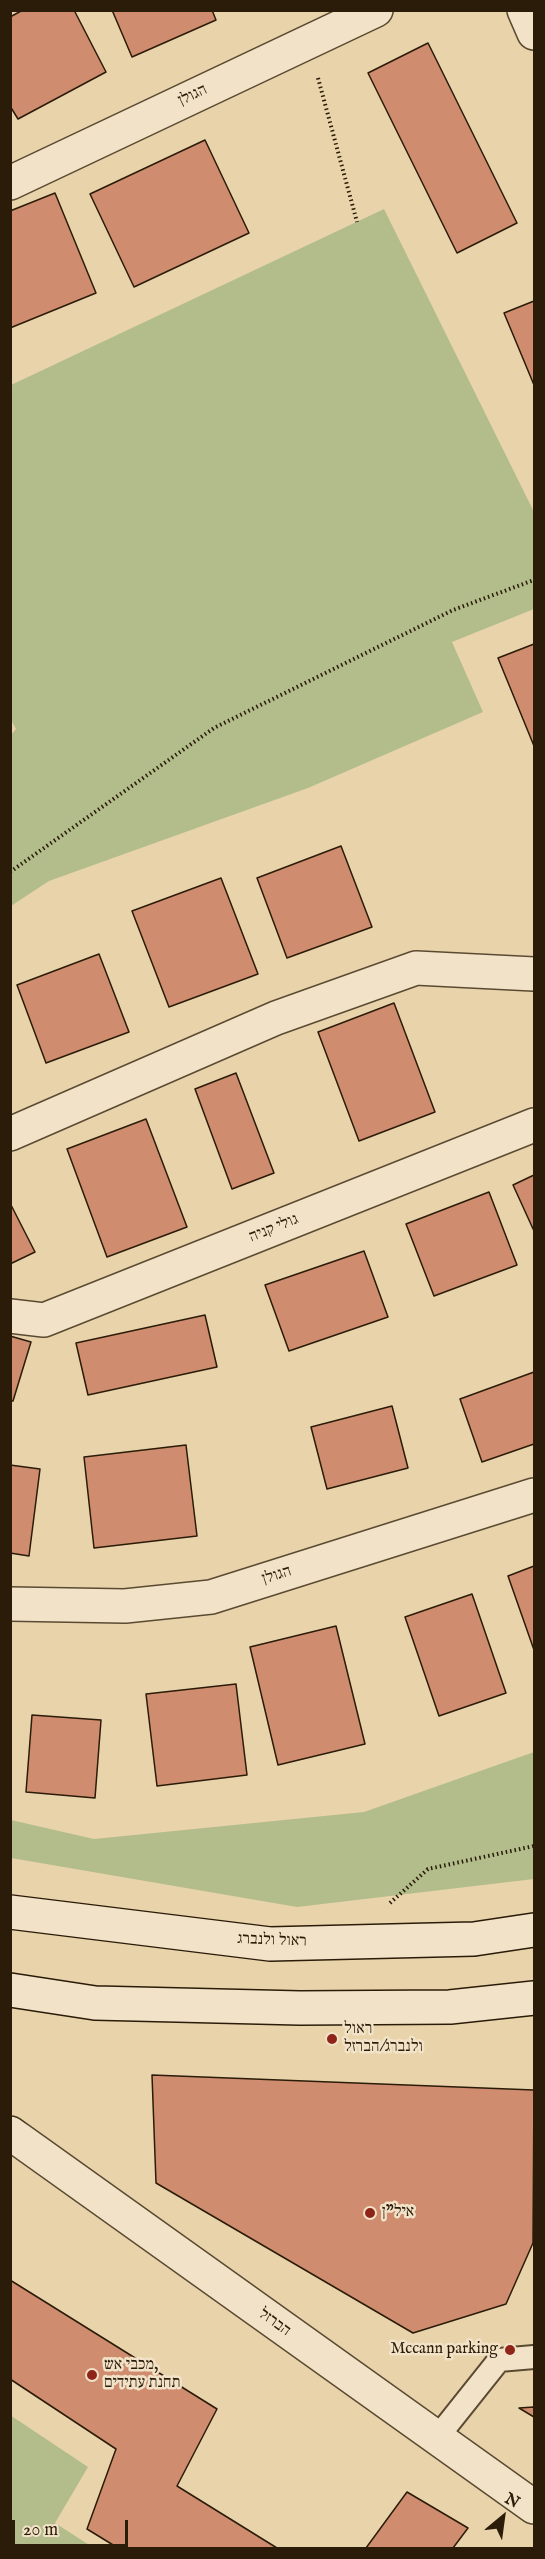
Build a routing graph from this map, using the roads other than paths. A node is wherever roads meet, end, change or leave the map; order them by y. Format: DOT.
graph roads {
  1 [pos="376,10"];
  2 [pos="525,10"];
  3 [pos="534,33"];
  4 [pos="10,183"];
  5 [pos="534,974"];
  6 [pos="534,1125"];
  7 [pos="10,1134"];
  8 [pos="10,1316"];
  9 [pos="534,1495"];
  10 [pos="10,1604"];
  11 [pos="10,1912"];
  12 [pos="534,1930"];
  13 [pos="10,1990"];
  14 [pos="534,1998"];
  15 [pos="11,2133"];
  16 [pos="534,2357"];
  17 [pos="436,2439"];
  18 [pos="534,2507"];
  1 -- 4 [label="street, הגולן"];
  2 -- 3 [label="street"];
  5 -- 7 [label="street"];
  6 -- 8 [label="street, גולי קניה"];
  9 -- 10 [label="street, הגולן"];
  11 -- 12 [label="street, ראול ולנברג"];
  13 -- 14 [label="street"];
  15 -- 17 [label="street, הברזל"];
  16 -- 17 [label="lane"];
  17 -- 18 [label="street, הברזל"];
}
